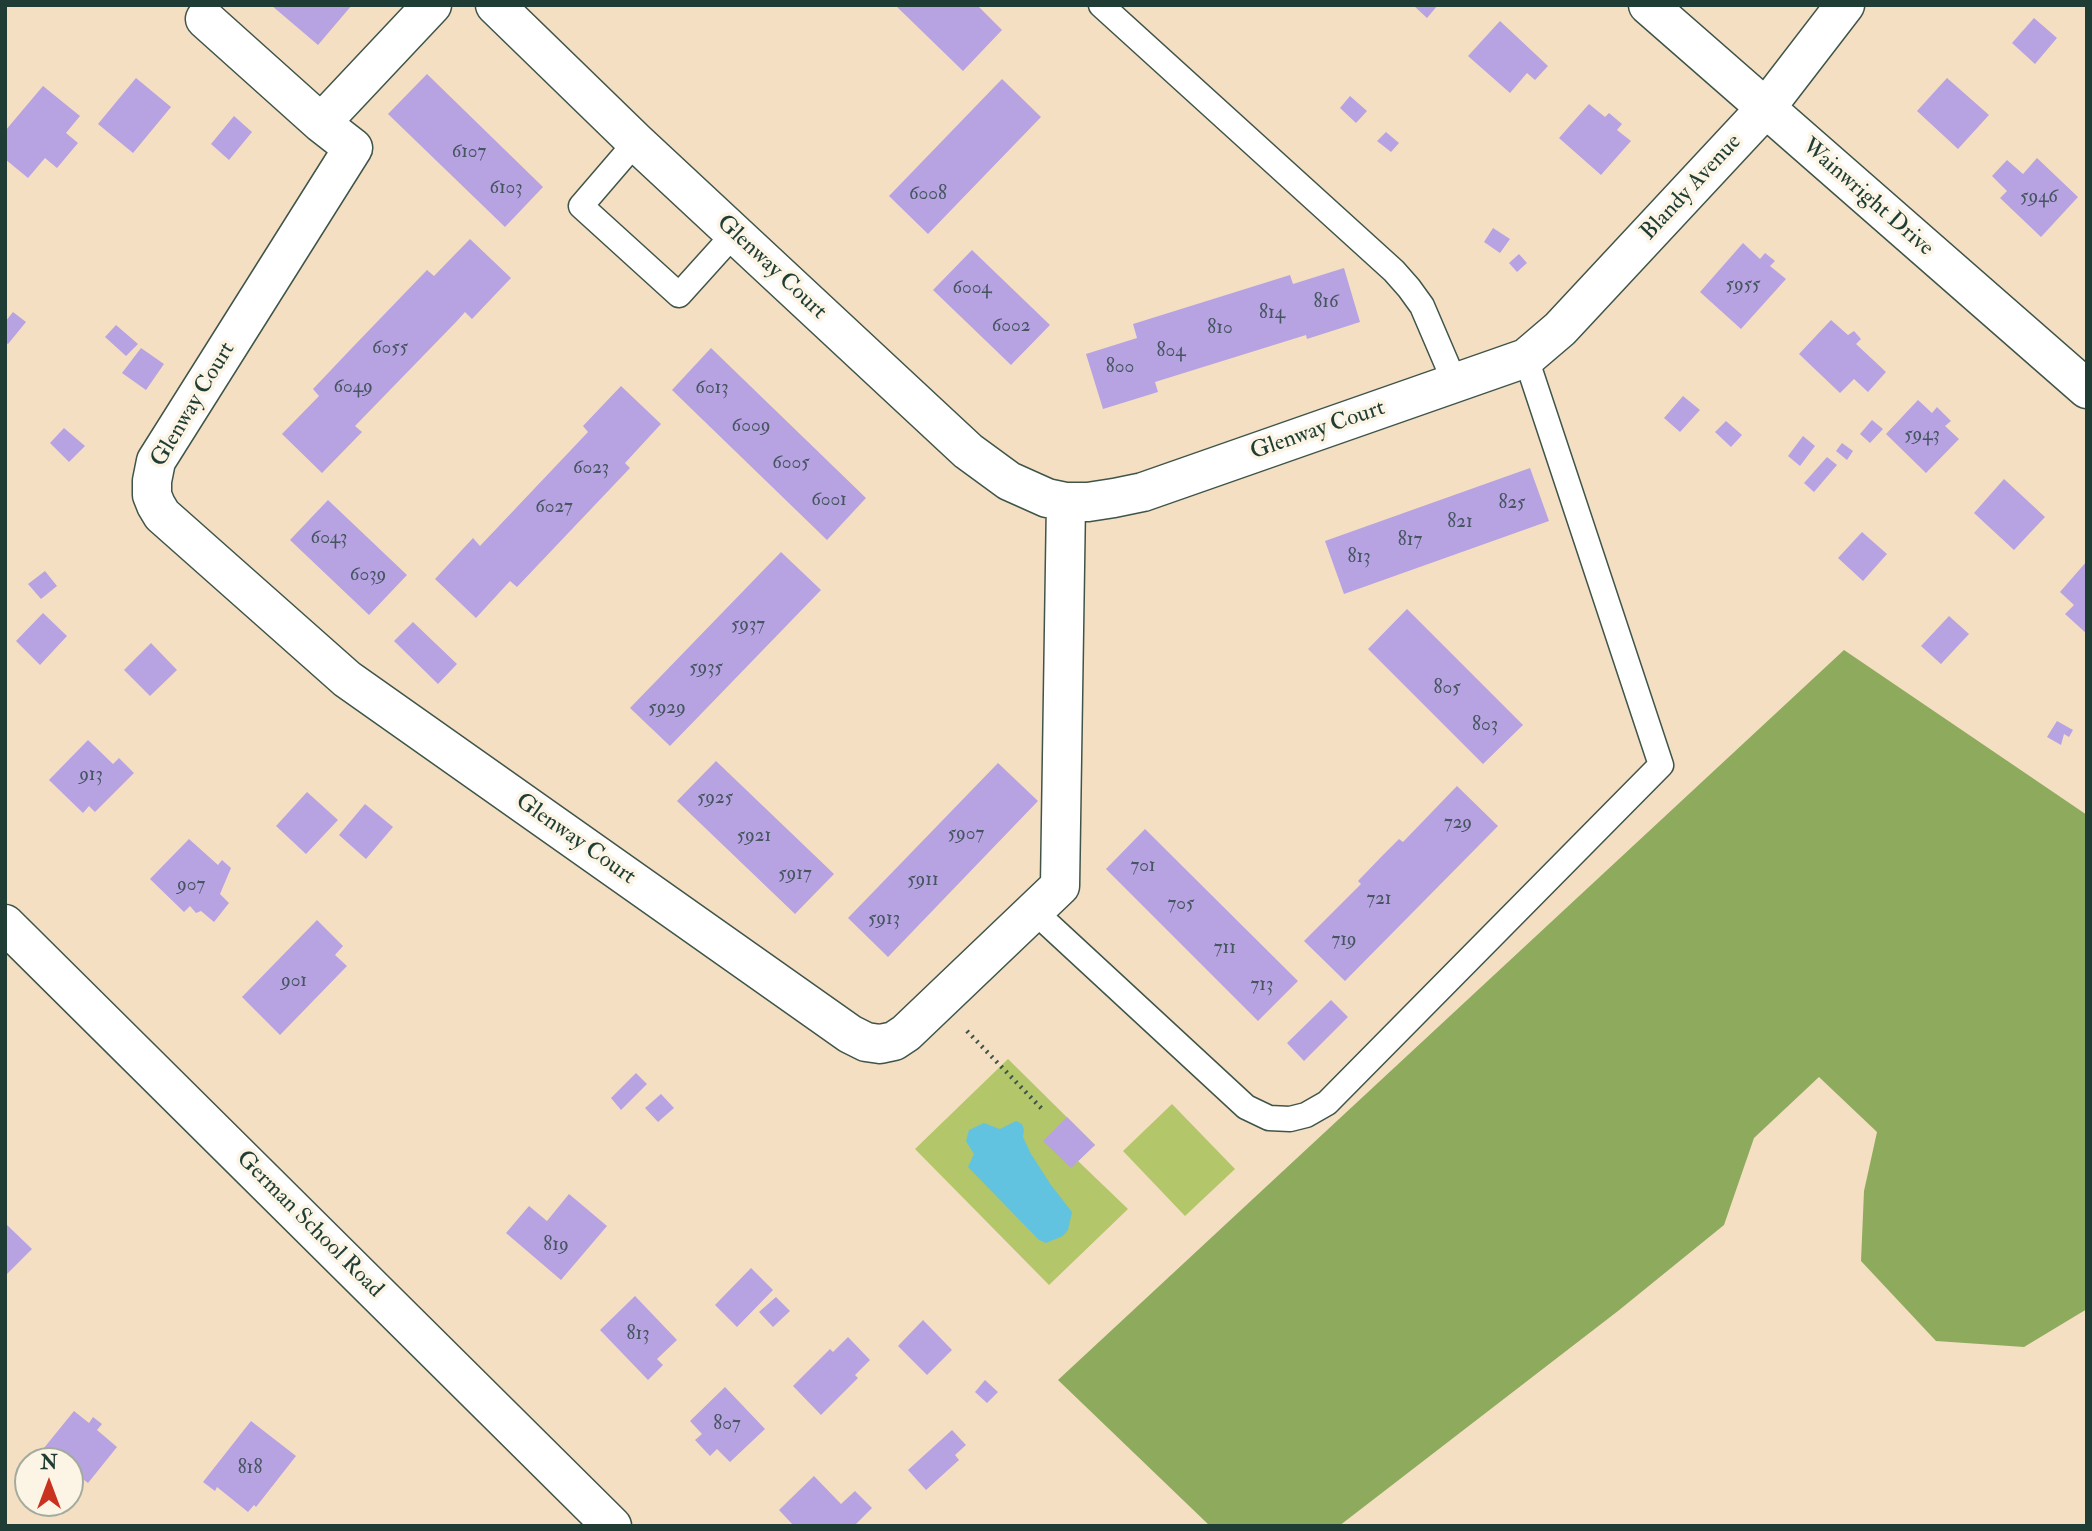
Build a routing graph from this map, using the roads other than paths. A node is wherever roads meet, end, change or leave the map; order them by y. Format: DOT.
graph roads {
  1 [pos="432,5"];
  2 [pos="495,5"];
  3 [pos="1101,5"];
  4 [pos="1648,5"];
  5 [pos="1845,5"];
  6 [pos="205,19"];
  7 [pos="1765,109"];
  8 [pos="321,123"];
  9 [pos="636,142"];
  10 [pos="734,234"];
  11 [pos="1526,358"];
  12 [pos="1455,383"];
  13 [pos="2087,389"];
  14 [pos="1066,502"];
  15 [pos="1034,911"];
  16 [pos="5,923"];
  17 [pos="612,1526"];
  1 -- 8 [label="street"];
  2 -- 9 [label="street, Glenway Court"];
  3 -- 12 [label="lane"];
  4 -- 7 [label="street, Wainwright Drive"];
  5 -- 7 [label="street, Blandy Avenue"];
  6 -- 8 [label="street, Glenway Court"];
  7 -- 11 [label="street, Blandy Avenue"];
  7 -- 13 [label="street, Wainwright Drive"];
  8 -- 15 [label="street, Glenway Court"];
  9 -- 10 [label="street, Glenway Court"];
  9 -- 10 [label="lane"];
  10 -- 14 [label="street, Glenway Court"];
  11 -- 12 [label="street, Glenway Court"];
  11 -- 15 [label="lane"];
  12 -- 14 [label="street, Glenway Court"];
  14 -- 15 [label="street, Glenway Court"];
  16 -- 17 [label="street, German School Road"];
}
